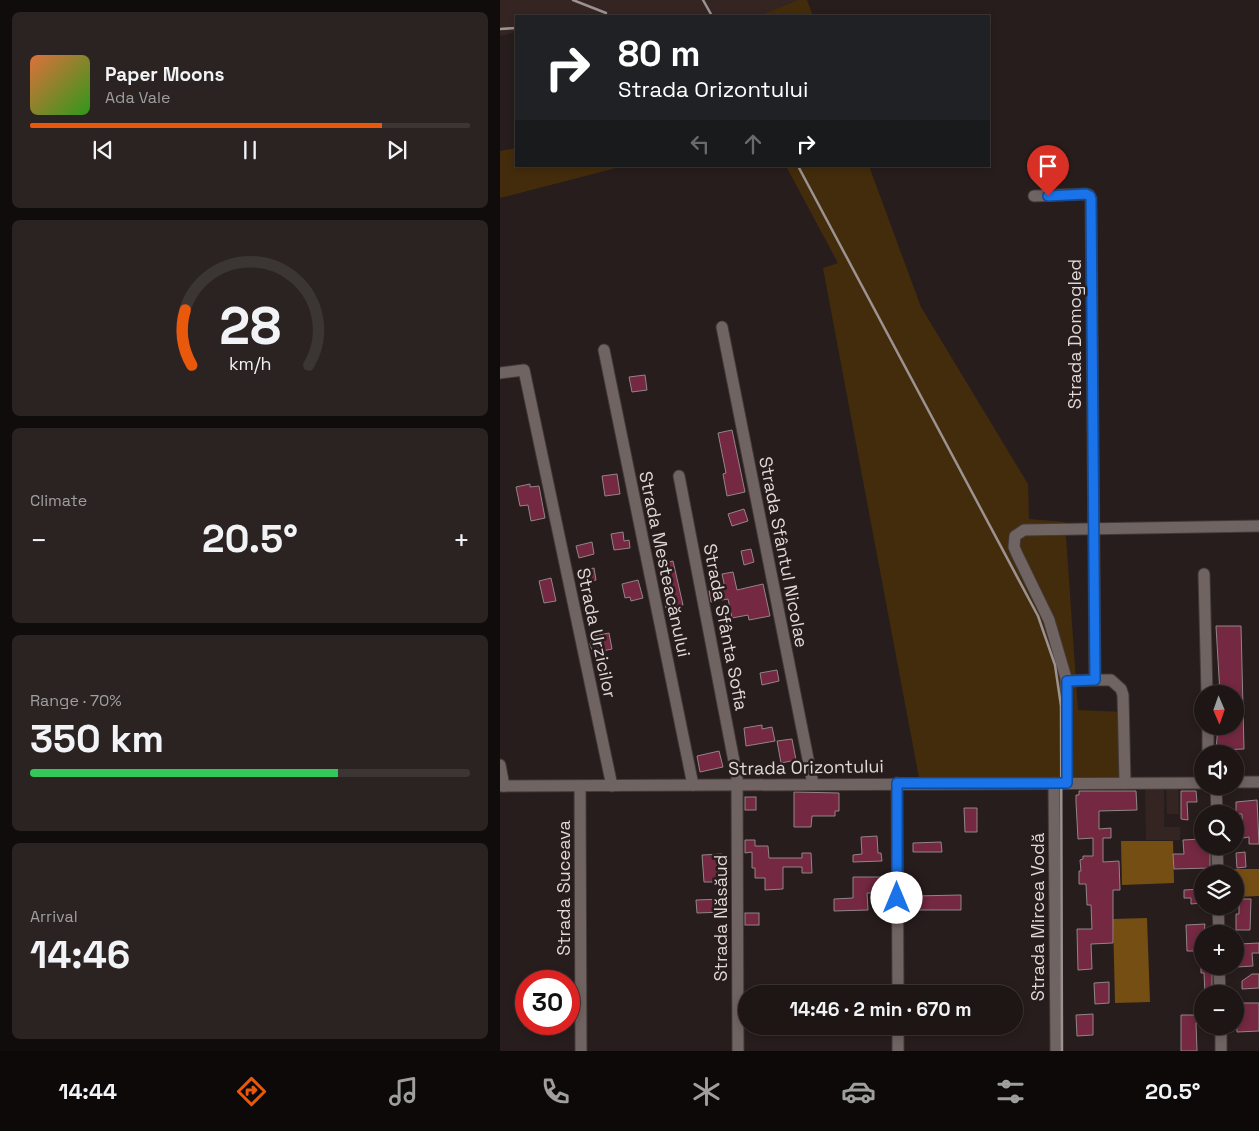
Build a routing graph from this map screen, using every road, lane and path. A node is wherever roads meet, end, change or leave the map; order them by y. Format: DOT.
graph roads {
  1 [pos="1034,196"];
  2 [pos="722,327"];
  3 [pos="604,350"];
  4 [pos="500,373"];
  5 [pos="679,476"];
  6 [pos="1259,526"];
  7 [pos="1093,529"];
  8 [pos="1204,574"];
  9 [pos="1095,680"];
  10 [pos="1067,681"];
  11 [pos="1207,685"];
  12 [pos="500,765"];
  13 [pos="1194,782"];
  14 [pos="1244,782"];
  15 [pos="1259,782"];
  16 [pos="897,783"];
  17 [pos="1054,783"];
  18 [pos="1067,783"];
  19 [pos="1125,783"];
  20 [pos="813,784"];
  21 [pos="693,785"];
  22 [pos="502,786"];
  23 [pos="580,786"];
  24 [pos="612,786"];
  25 [pos="736,786"];
  26 [pos="898,985"];
  27 [pos="898,1035"];
  28 [pos="1220,1035"];
  29 [pos="581,1051"];
  30 [pos="738,1051"];
  31 [pos="898,1051"];
  32 [pos="1056,1051"];
  33 [pos="1221,1051"];
  1 -- 7 [label="street, Strada Domogled"];
  2 -- 20 [label="street, Strada Sfântul Nicolae"];
  3 -- 21 [label="street, Strada Mesteacănului"];
  4 -- 24 [label="street, Strada Urzicilor"];
  5 -- 25 [label="street, Strada Sfânta Sofia"];
  6 -- 7 [label="street"];
  7 -- 9 [label="street, Strada Domogled"];
  7 -- 10 [label="street"];
  8 -- 11 [label="street"];
  9 -- 10 [label="street"];
  9 -- 19 [label="street"];
  10 -- 18 [label="street"];
  12 -- 22 [label="street"];
  13 -- 19 [label="street, Strada Orizontului"];
  14 -- 15 [label="street"];
  16 -- 17 [label="street, Strada Orizontului"];
  16 -- 20 [label="street, Strada Orizontului"];
  16 -- 26 [label="street"];
  17 -- 18 [label="street, Strada Orizontului"];
  17 -- 32 [label="street, Strada Mircea Vodă"];
  18 -- 19 [label="street, Strada Orizontului"];
  20 -- 25 [label="street, Strada Orizontului"];
  21 -- 24 [label="street, Strada Orizontului"];
  21 -- 25 [label="street, Strada Orizontului"];
  22 -- 23 [label="street, Strada Orizontului"];
  23 -- 24 [label="street, Strada Orizontului"];
  23 -- 29 [label="street, Strada Suceava"];
  25 -- 30 [label="street, Strada Năsăud"];
  27 -- 31 [label="street"];
  28 -- 33 [label="street"];
}
